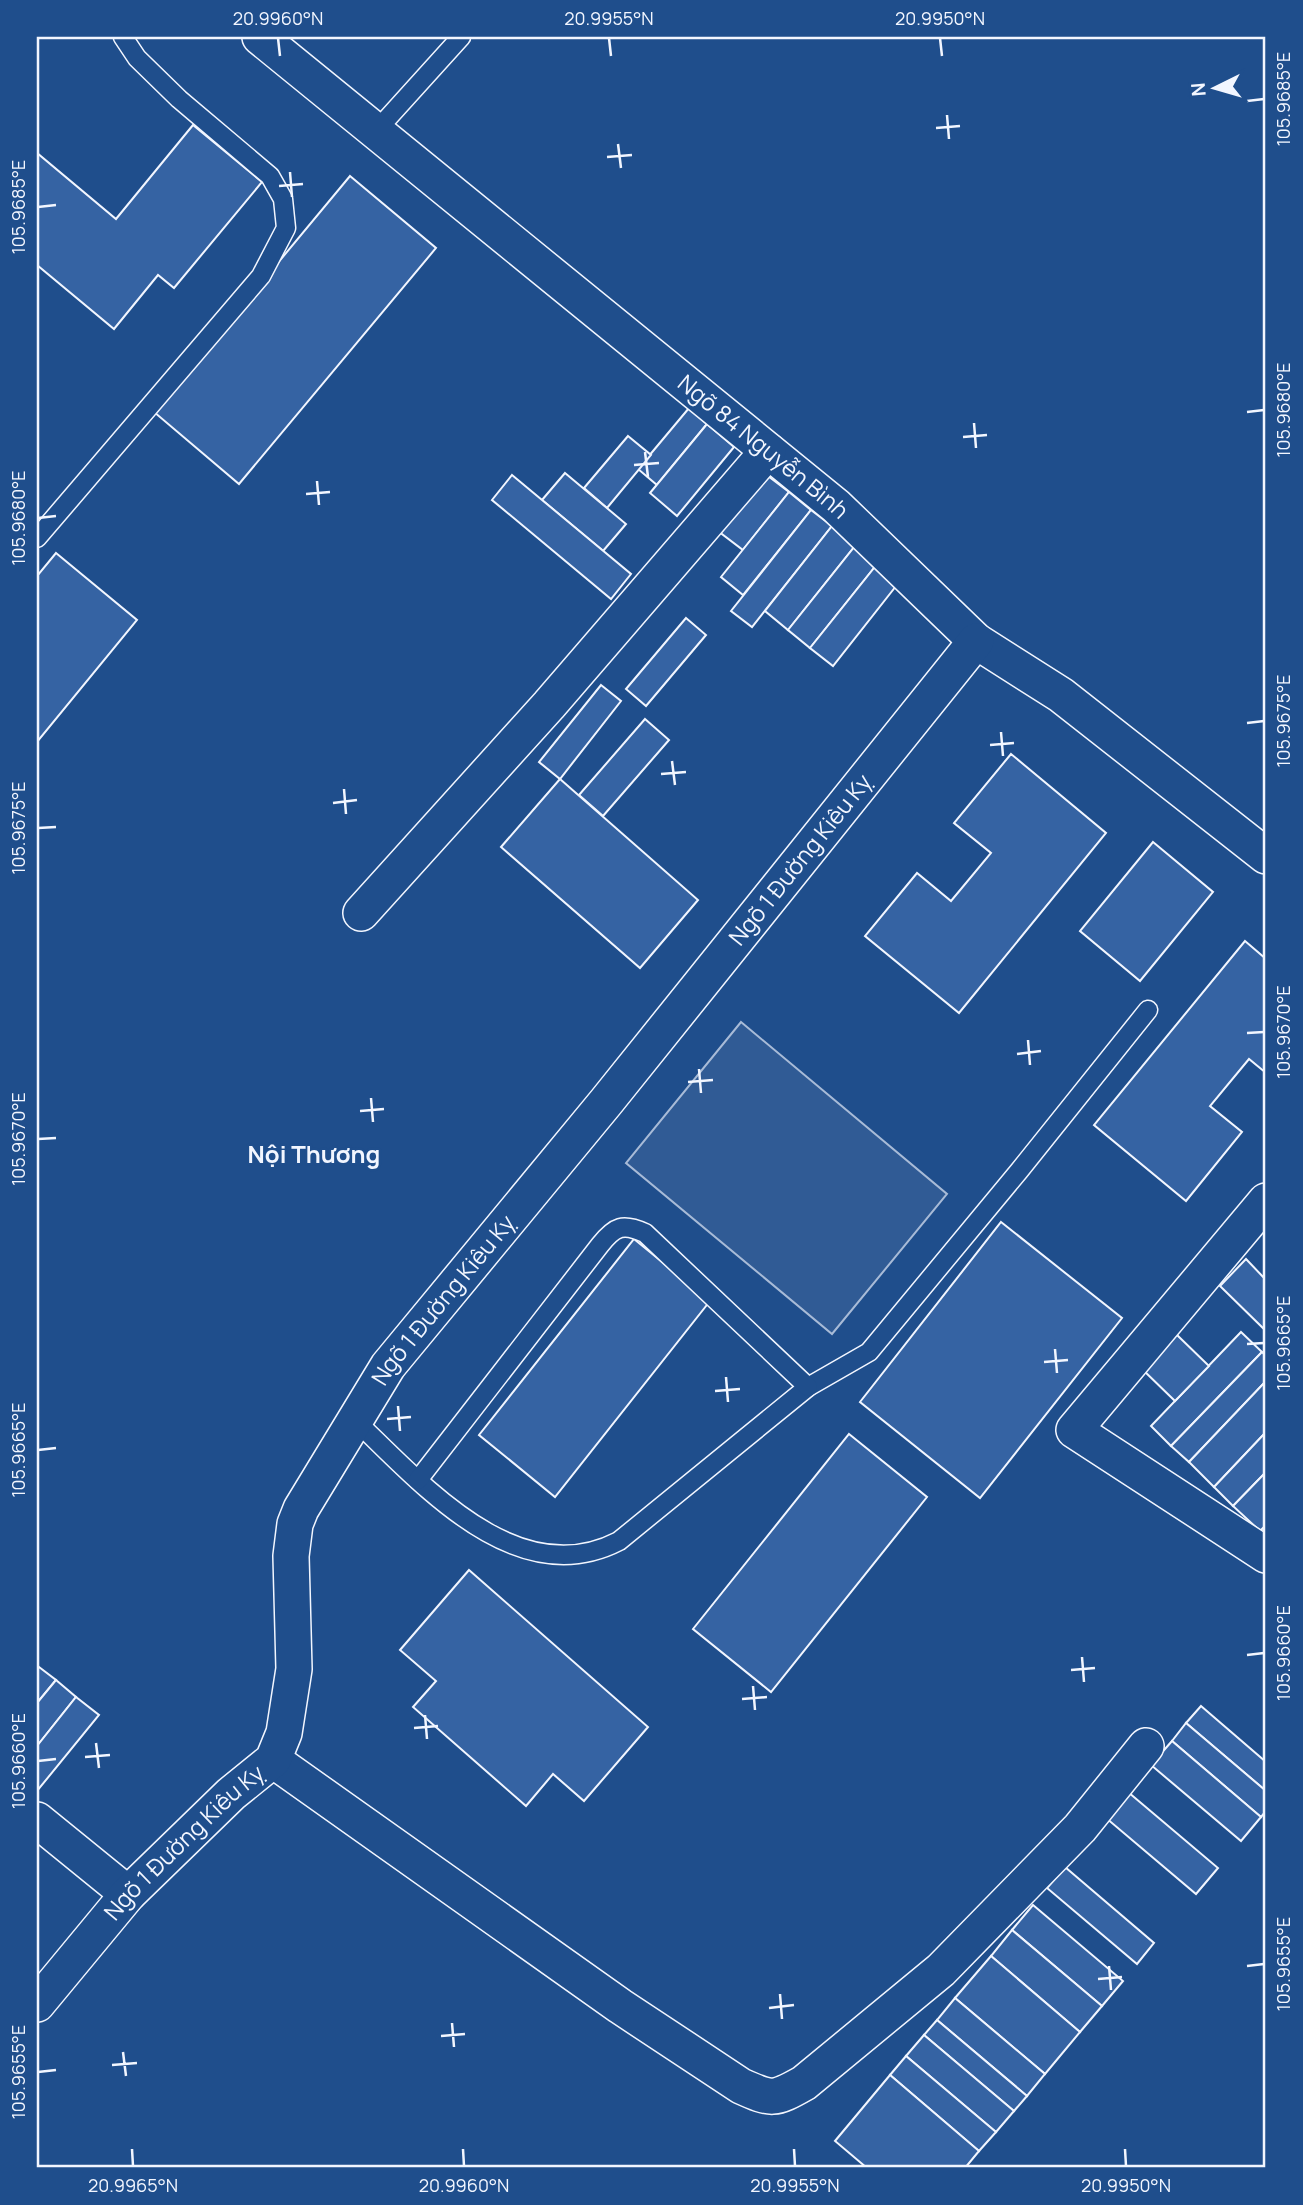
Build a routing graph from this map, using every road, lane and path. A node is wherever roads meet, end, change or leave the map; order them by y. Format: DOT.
graph roads {
  1 [pos="123,37"];
  2 [pos="260,37"];
  3 [pos="461,37"];
  4 [pos="376,131"];
  5 [pos="768,451"];
  6 [pos="37,538"];
  7 [pos="976,641"];
  8 [pos="1266,856"];
  9 [pos="361,913"];
  10 [pos="1148,1010"];
  11 [pos="1266,1201"];
  12 [pos="808,1387"];
  13 [pos="355,1420"];
  14 [pos="418,1480"];
  15 [pos="1266,1555"];
  16 [pos="1146,1746"];
  17 [pos="273,1759"];
  18 [pos="37,1820"];
  19 [pos="128,1894"];
  20 [pos="37,2004"];
  1 -- 6 [label="lane"];
  2 -- 4 [label="street, Ngõ 84 Nguyễn Bình"];
  3 -- 4 [label="lane"];
  4 -- 5 [label="street, Ngõ 84 Nguyễn Bình"];
  5 -- 7 [label="street, Ngõ 84 Nguyễn Bình"];
  5 -- 9 [label="street"];
  7 -- 8 [label="street, Ngõ 84 Nguyễn Bình"];
  7 -- 13 [label="street, Ngõ 1 Đường Kiêu Kỵ"];
  10 -- 12 [label="lane"];
  11 -- 15 [label="street"];
  12 -- 14 [label="lane"];
  12 -- 14 [label="lane"];
  13 -- 14 [label="lane"];
  13 -- 17 [label="street, Ngõ 1 Đường Kiêu Kỵ"];
  16 -- 17 [label="street"];
  17 -- 19 [label="street, Ngõ 1 Đường Kiêu Kỵ"];
  18 -- 19 [label="street"];
  19 -- 20 [label="street, Ngõ 1 Đường Kiêu Kỵ"];
}
